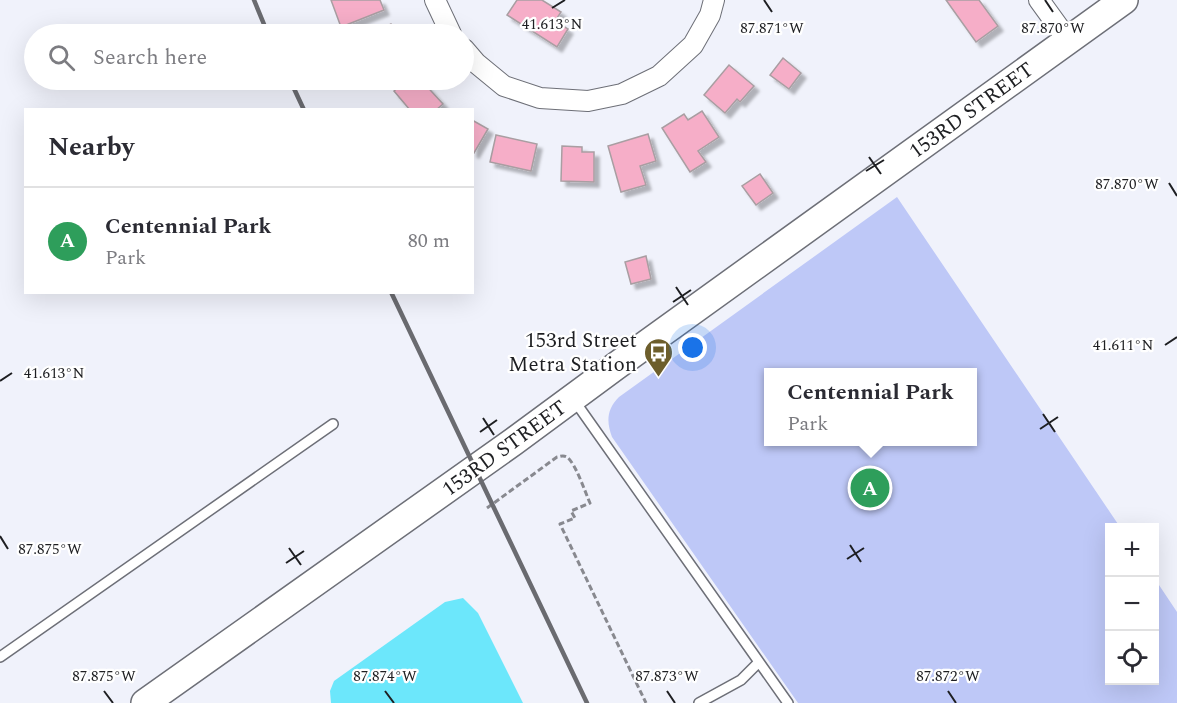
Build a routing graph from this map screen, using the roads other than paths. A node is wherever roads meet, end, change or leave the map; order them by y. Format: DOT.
graph roads {
  1 [pos="435,0"];
  2 [pos="714,0"];
  3 [pos="1039,0"];
  4 [pos="1124,0"];
  5 [pos="446,24"];
  6 [pos="1068,40"];
  7 [pos="474,61"];
  8 [pos="572,398"];
  9 [pos="333,424"];
  10 [pos="0,657"];
  11 [pos="759,662"];
  12 [pos="145,703"];
  13 [pos="699,703"];
  14 [pos="788,703"];
  1 -- 5 [label="street"];
  2 -- 7 [label="street"];
  3 -- 6 [label="street"];
  4 -- 6 [label="street, 153RD STREET"];
  6 -- 8 [label="street, 153RD STREET"];
  8 -- 11 [label="lane"];
  8 -- 12 [label="street, 153RD STREET"];
  9 -- 10 [label="lane"];
  11 -- 13 [label="lane"];
  11 -- 14 [label="lane"];
}
